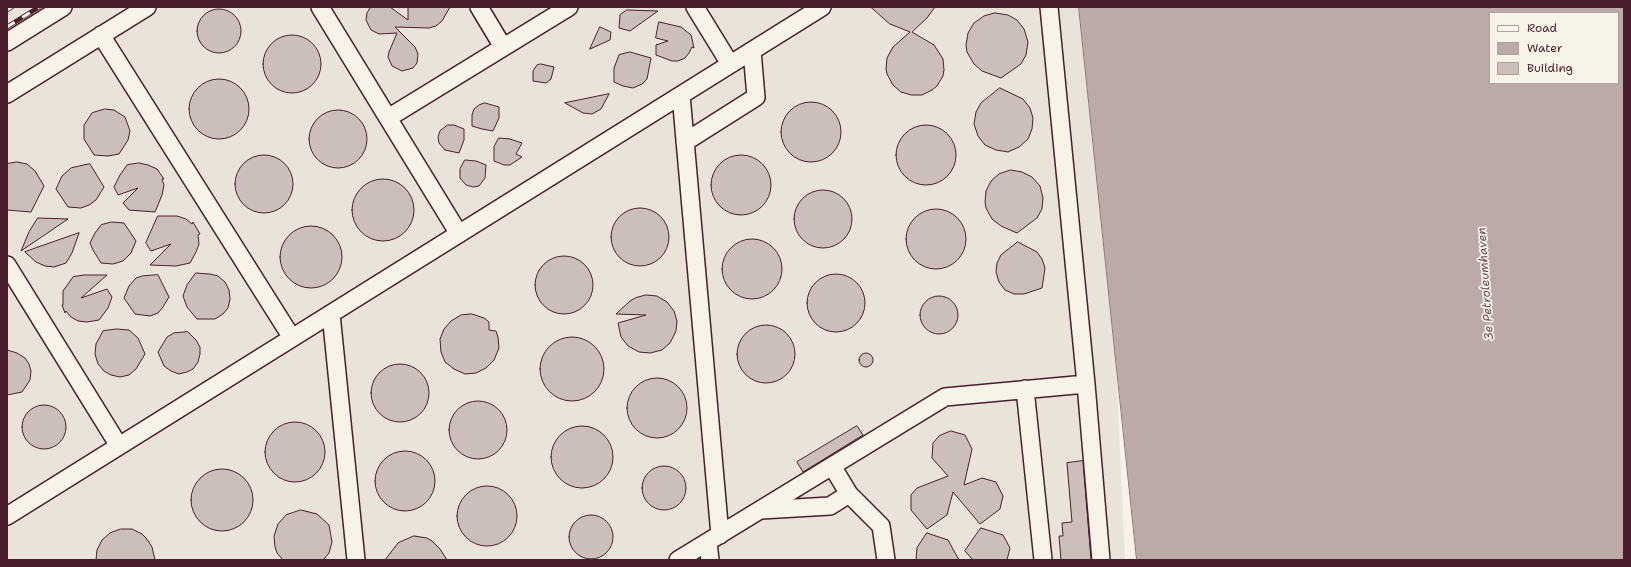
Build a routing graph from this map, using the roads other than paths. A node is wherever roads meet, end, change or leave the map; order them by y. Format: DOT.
graph roads {
  1 [pos="62,7"];
  2 [pos="147,7"];
  3 [pos="320,7"];
  4 [pos="478,7"];
  5 [pos="569,7"];
  6 [pos="695,7"];
  7 [pos="822,7"];
  8 [pos="1049,7"];
  9 [pos="101,36"];
  10 [pos="7,42"];
  11 [pos="503,47"];
  12 [pos="752,50"];
  13 [pos="730,64"];
  14 [pos="7,94"];
  15 [pos="681,95"];
  16 [pos="388,118"];
  17 [pos="685,142"];
  18 [pos="459,234"];
  19 [pos="7,265"];
  20 [pos="331,314"];
  21 [pos="292,338"];
  22 [pos="1086,384"];
  23 [pos="1025,389"];
  24 [pos="119,446"];
  25 [pos="832,466"];
  26 [pos="849,494"];
  27 [pos="759,511"];
  28 [pos="7,516"];
  29 [pos="714,538"];
  30 [pos="356,560"];
  31 [pos="678,560"];
  32 [pos="710,560"];
  33 [pos="886,560"];
  34 [pos="1042,560"];
  35 [pos="1101,560"];
  1 -- 10 [label="lane"];
  2 -- 9 [label="lane"];
  3 -- 16 [label="lane"];
  4 -- 11 [label="lane"];
  5 -- 11 [label="lane"];
  6 -- 13 [label="lane"];
  7 -- 12 [label="lane"];
  8 -- 22 [label="lane"];
  9 -- 14 [label="lane"];
  9 -- 21 [label="lane"];
  11 -- 16 [label="lane"];
  12 -- 13 [label="lane"];
  12 -- 17 [label="lane"];
  13 -- 15 [label="lane"];
  15 -- 17 [label="lane"];
  15 -- 18 [label="lane"];
  16 -- 18 [label="lane"];
  17 -- 29 [label="lane"];
  18 -- 20 [label="lane"];
  19 -- 24 [label="lane"];
  20 -- 21 [label="lane"];
  20 -- 30 [label="lane"];
  21 -- 24 [label="lane"];
  22 -- 23 [label="lane"];
  22 -- 35 [label="lane"];
  23 -- 25 [label="lane"];
  23 -- 34 [label="lane"];
  24 -- 28 [label="lane"];
  25 -- 26 [label="lane"];
  25 -- 27 [label="lane"];
  26 -- 27 [label="lane"];
  26 -- 33 [label="lane"];
  27 -- 29 [label="lane"];
  29 -- 31 [label="lane"];
  29 -- 32 [label="lane"];
}
